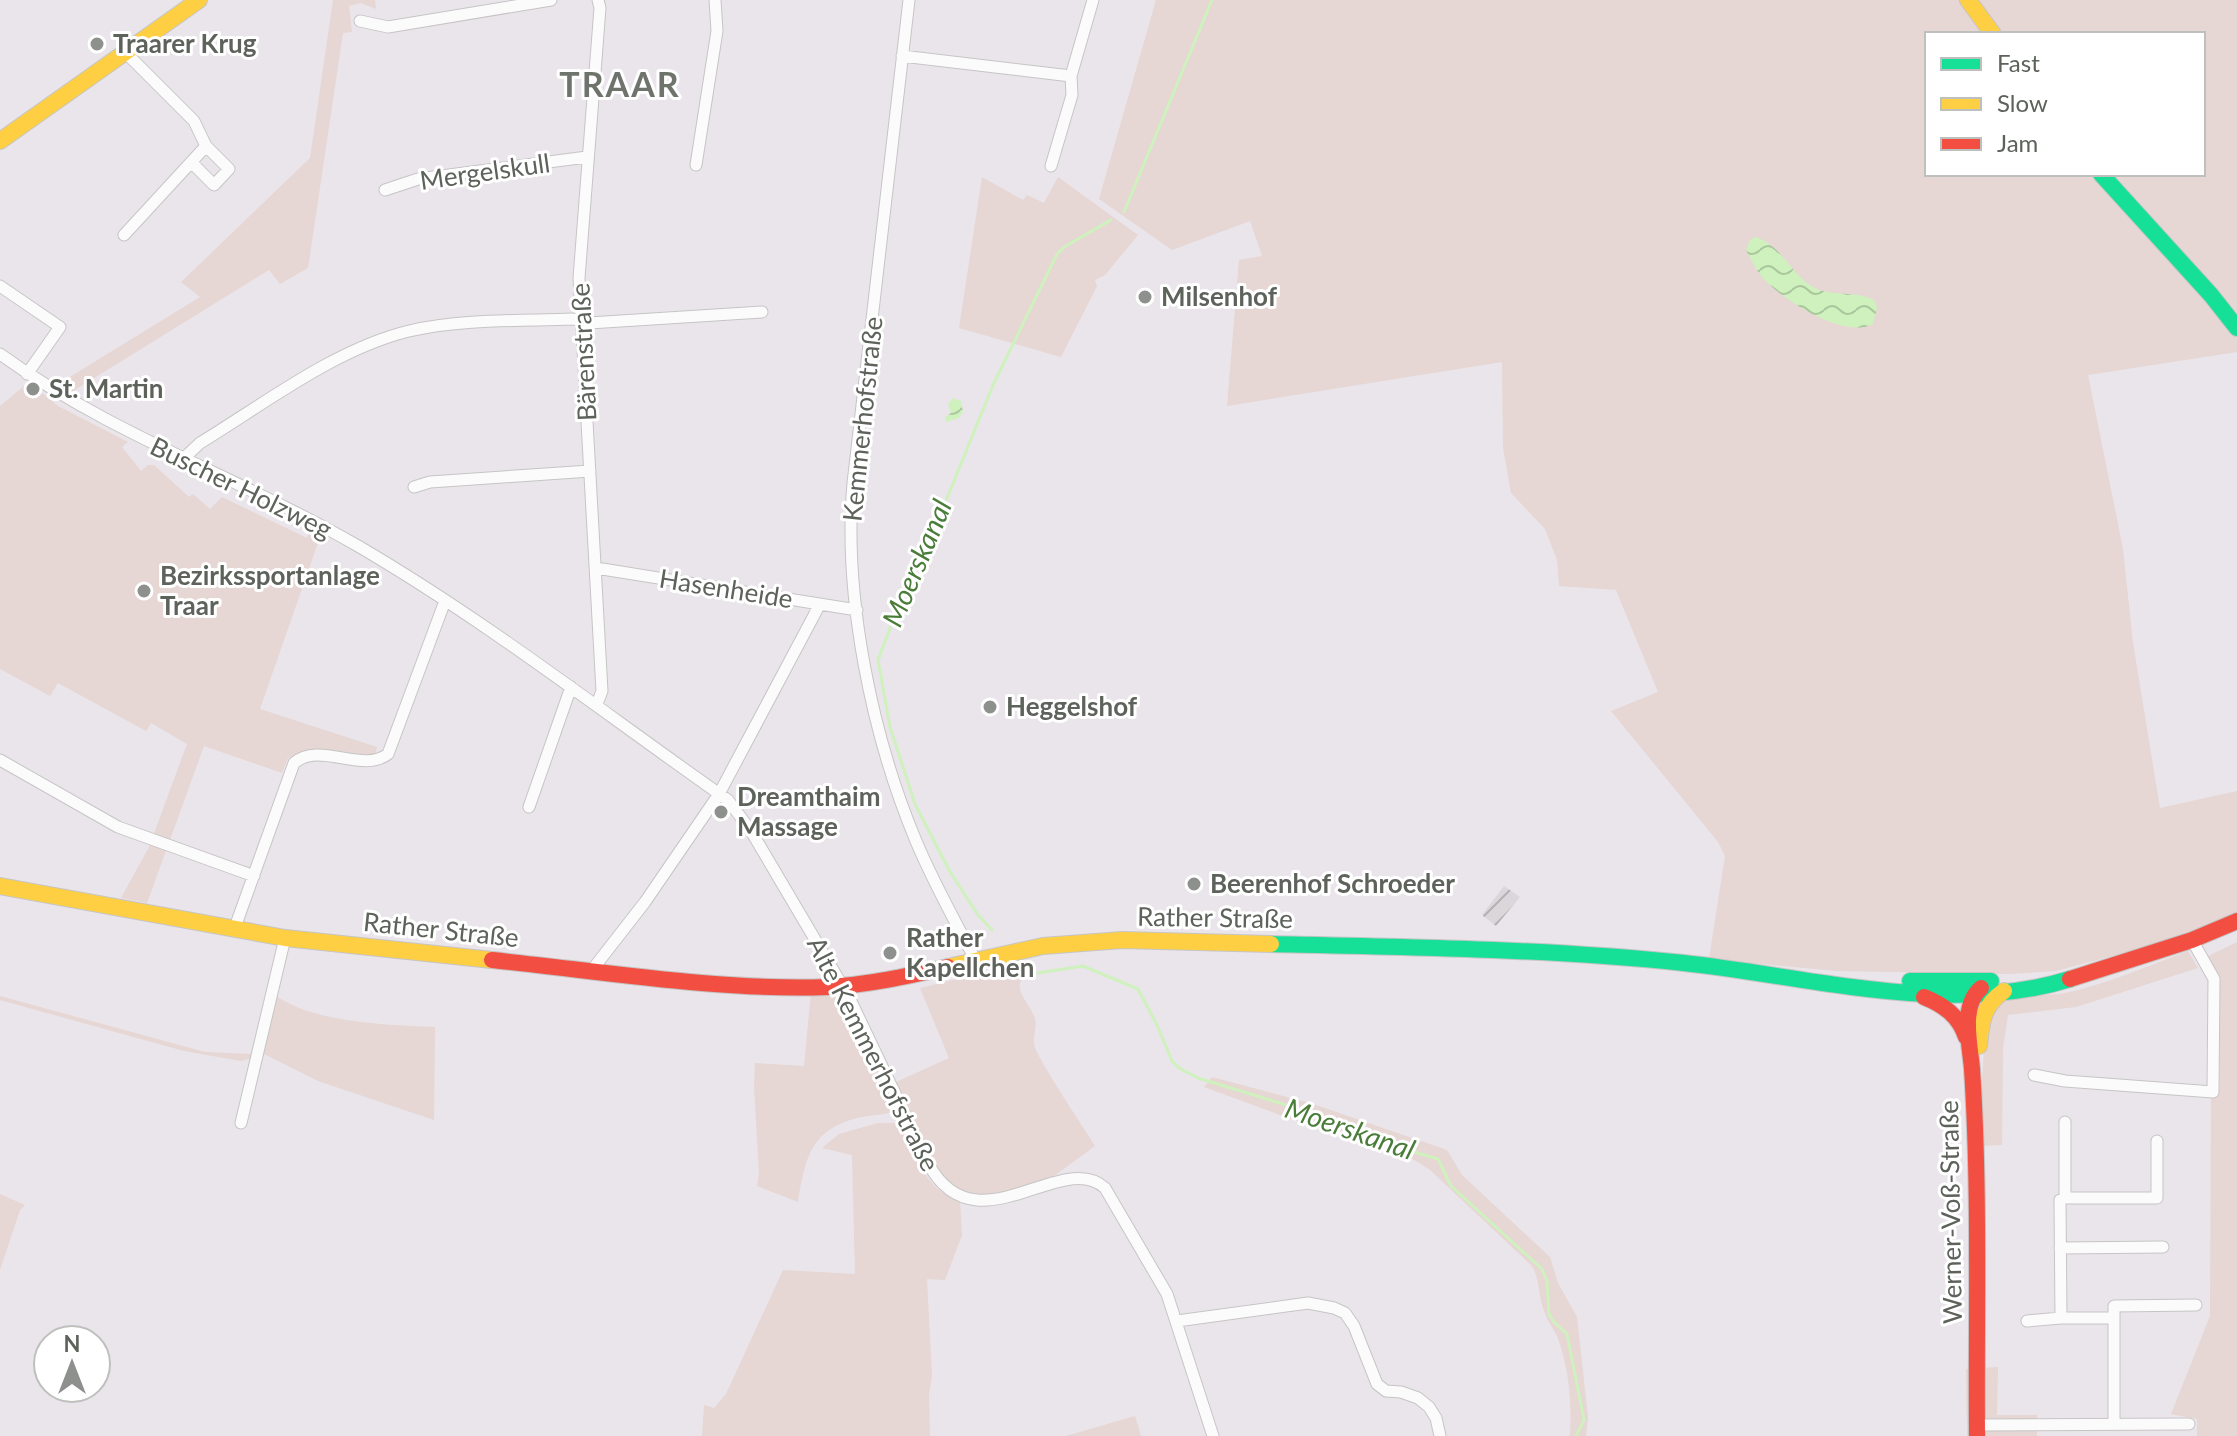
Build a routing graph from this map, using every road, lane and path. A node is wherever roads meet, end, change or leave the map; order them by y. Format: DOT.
graph roads {
  1 [pos="199,0"];
  2 [pos="551,0"];
  3 [pos="598,0"];
  4 [pos="715,0"];
  5 [pos="909,0"];
  6 [pos="1093,0"];
  7 [pos="1968,0"];
  8 [pos="490,5"];
  9 [pos="360,21"];
  10 [pos="1992,32"];
  11 [pos="125,52"];
  12 [pos="902,56"];
  13 [pos="1071,76"];
  14 [pos="0,141"];
  15 [pos="206,146"];
  16 [pos="587,157"];
  17 [pos="191,162"];
  18 [pos="696,165"];
  19 [pos="1051,166"];
  20 [pos="2103,176"];
  21 [pos="385,190"];
  22 [pos="124,235"];
  23 [pos="0,286"];
  24 [pos="762,312"];
  25 [pos="581,321"];
  26 [pos="2237,328"];
  27 [pos="0,354"];
  28 [pos="27,374"];
  29 [pos="183,459"];
  30 [pos="590,471"];
  31 [pos="414,487"];
  32 [pos="596,568"];
  33 [pos="445,601"];
  34 [pos="820,604"];
  35 [pos="857,610"];
  36 [pos="571,687"];
  37 [pos="597,704"];
  38 [pos="0,760"];
  39 [pos="719,794"];
  40 [pos="529,807"];
  41 [pos="254,876"];
  42 [pos="0,886"];
  43 [pos="2237,921"];
  44 [pos="234,930"];
  45 [pos="285,938"];
  46 [pos="2192,940"];
  47 [pos="976,961"];
  48 [pos="592,970"];
  49 [pos="1841,983"];
  50 [pos="2004,985"];
  51 [pos="843,986"];
  52 [pos="1974,990"];
  53 [pos="1912,992"];
  54 [pos="1983,1010"];
  55 [pos="1973,1071"];
  56 [pos="2034,1075"];
  57 [pos="2065,1122"];
  58 [pos="241,1123"];
  59 [pos="2157,1141"];
  60 [pos="2065,1198"];
  61 [pos="2163,1247"];
  62 [pos="2060,1248"];
  63 [pos="2196,1305"];
  64 [pos="2114,1312"];
  65 [pos="2061,1318"];
  66 [pos="1177,1321"];
  67 [pos="2027,1321"];
  68 [pos="2114,1424"];
  69 [pos="2189,1424"];
  70 [pos="1977,1430"];
  71 [pos="2041,1430"];
  72 [pos="1213,1436"];
  73 [pos="1440,1436"];
  1 -- 11 [label="street"];
  2 -- 8 [label="street"];
  3 -- 16 [label="street, Bärenstraße"];
  4 -- 18 [label="street"];
  5 -- 12 [label="street, Kemmerhofstraße"];
  6 -- 13 [label="street"];
  7 -- 10 [label="street"];
  8 -- 9 [label="street"];
  11 -- 14 [label="street"];
  11 -- 15 [label="street"];
  12 -- 13 [label="street"];
  12 -- 35 [label="street, Kemmerhofstraße"];
  13 -- 19 [label="street"];
  15 -- 17 [label="street"];
  15 -- 17 [label="street"];
  16 -- 21 [label="street, Mergelskull"];
  16 -- 25 [label="street, Bärenstraße"];
  17 -- 22 [label="street"];
  20 -- 26 [label="street"];
  23 -- 28 [label="street"];
  24 -- 25 [label="street"];
  25 -- 29 [label="street"];
  25 -- 30 [label="street, Bärenstraße"];
  27 -- 28 [label="street, Buscher Holzweg"];
  28 -- 29 [label="street, Buscher Holzweg"];
  29 -- 33 [label="street, Buscher Holzweg"];
  30 -- 31 [label="street"];
  30 -- 32 [label="street, Bärenstraße"];
  32 -- 34 [label="street, Hasenheide"];
  32 -- 37 [label="street, Bärenstraße"];
  33 -- 36 [label="street, Buscher Holzweg"];
  33 -- 41 [label="street"];
  34 -- 35 [label="street, Hasenheide"];
  34 -- 39 [label="street"];
  35 -- 47 [label="street, Kemmerhofstraße"];
  36 -- 37 [label="street, Buscher Holzweg"];
  36 -- 40 [label="street"];
  37 -- 39 [label="street, Buscher Holzweg"];
  38 -- 41 [label="street"];
  39 -- 48 [label="street"];
  39 -- 51 [label="street, Alte Kemmerhofstraße"];
  41 -- 44 [label="street"];
  42 -- 44 [label="street, Rather Straße"];
  43 -- 46 [label="street, Rather Straße"];
  44 -- 45 [label="street, Rather Straße"];
  45 -- 48 [label="street, Rather Straße"];
  45 -- 58 [label="street"];
  46 -- 50 [label="street, Rather Straße"];
  46 -- 56 [label="street"];
  47 -- 49 [label="street, Rather Straße"];
  47 -- 51 [label="street, Rather Straße"];
  48 -- 51 [label="street, Rather Straße"];
  49 -- 52 [label="street, Rather Straße"];
  49 -- 53 [label="street, Rather Straße"];
  50 -- 52 [label="street, Rather Straße"];
  50 -- 54 [label="street"];
  51 -- 66 [label="street, Alte Kemmerhofstraße"];
  52 -- 53 [label="street, Rather Straße"];
  52 -- 54 [label="street"];
  52 -- 55 [label="street, Werner-Voß-Straße"];
  53 -- 55 [label="street, Rather Straße"];
  54 -- 55 [label="street"];
  55 -- 70 [label="street, Werner-Voß-Straße"];
  57 -- 60 [label="street"];
  59 -- 60 [label="street"];
  60 -- 62 [label="street"];
  61 -- 62 [label="street"];
  62 -- 65 [label="street"];
  63 -- 64 [label="street"];
  64 -- 65 [label="street"];
  64 -- 68 [label="street"];
  65 -- 67 [label="street"];
  66 -- 72 [label="street, Alte Kemmerhofstraße"];
  66 -- 73 [label="street"];
  68 -- 69 [label="street"];
  68 -- 71 [label="street"];
  70 -- 71 [label="street"];
}
